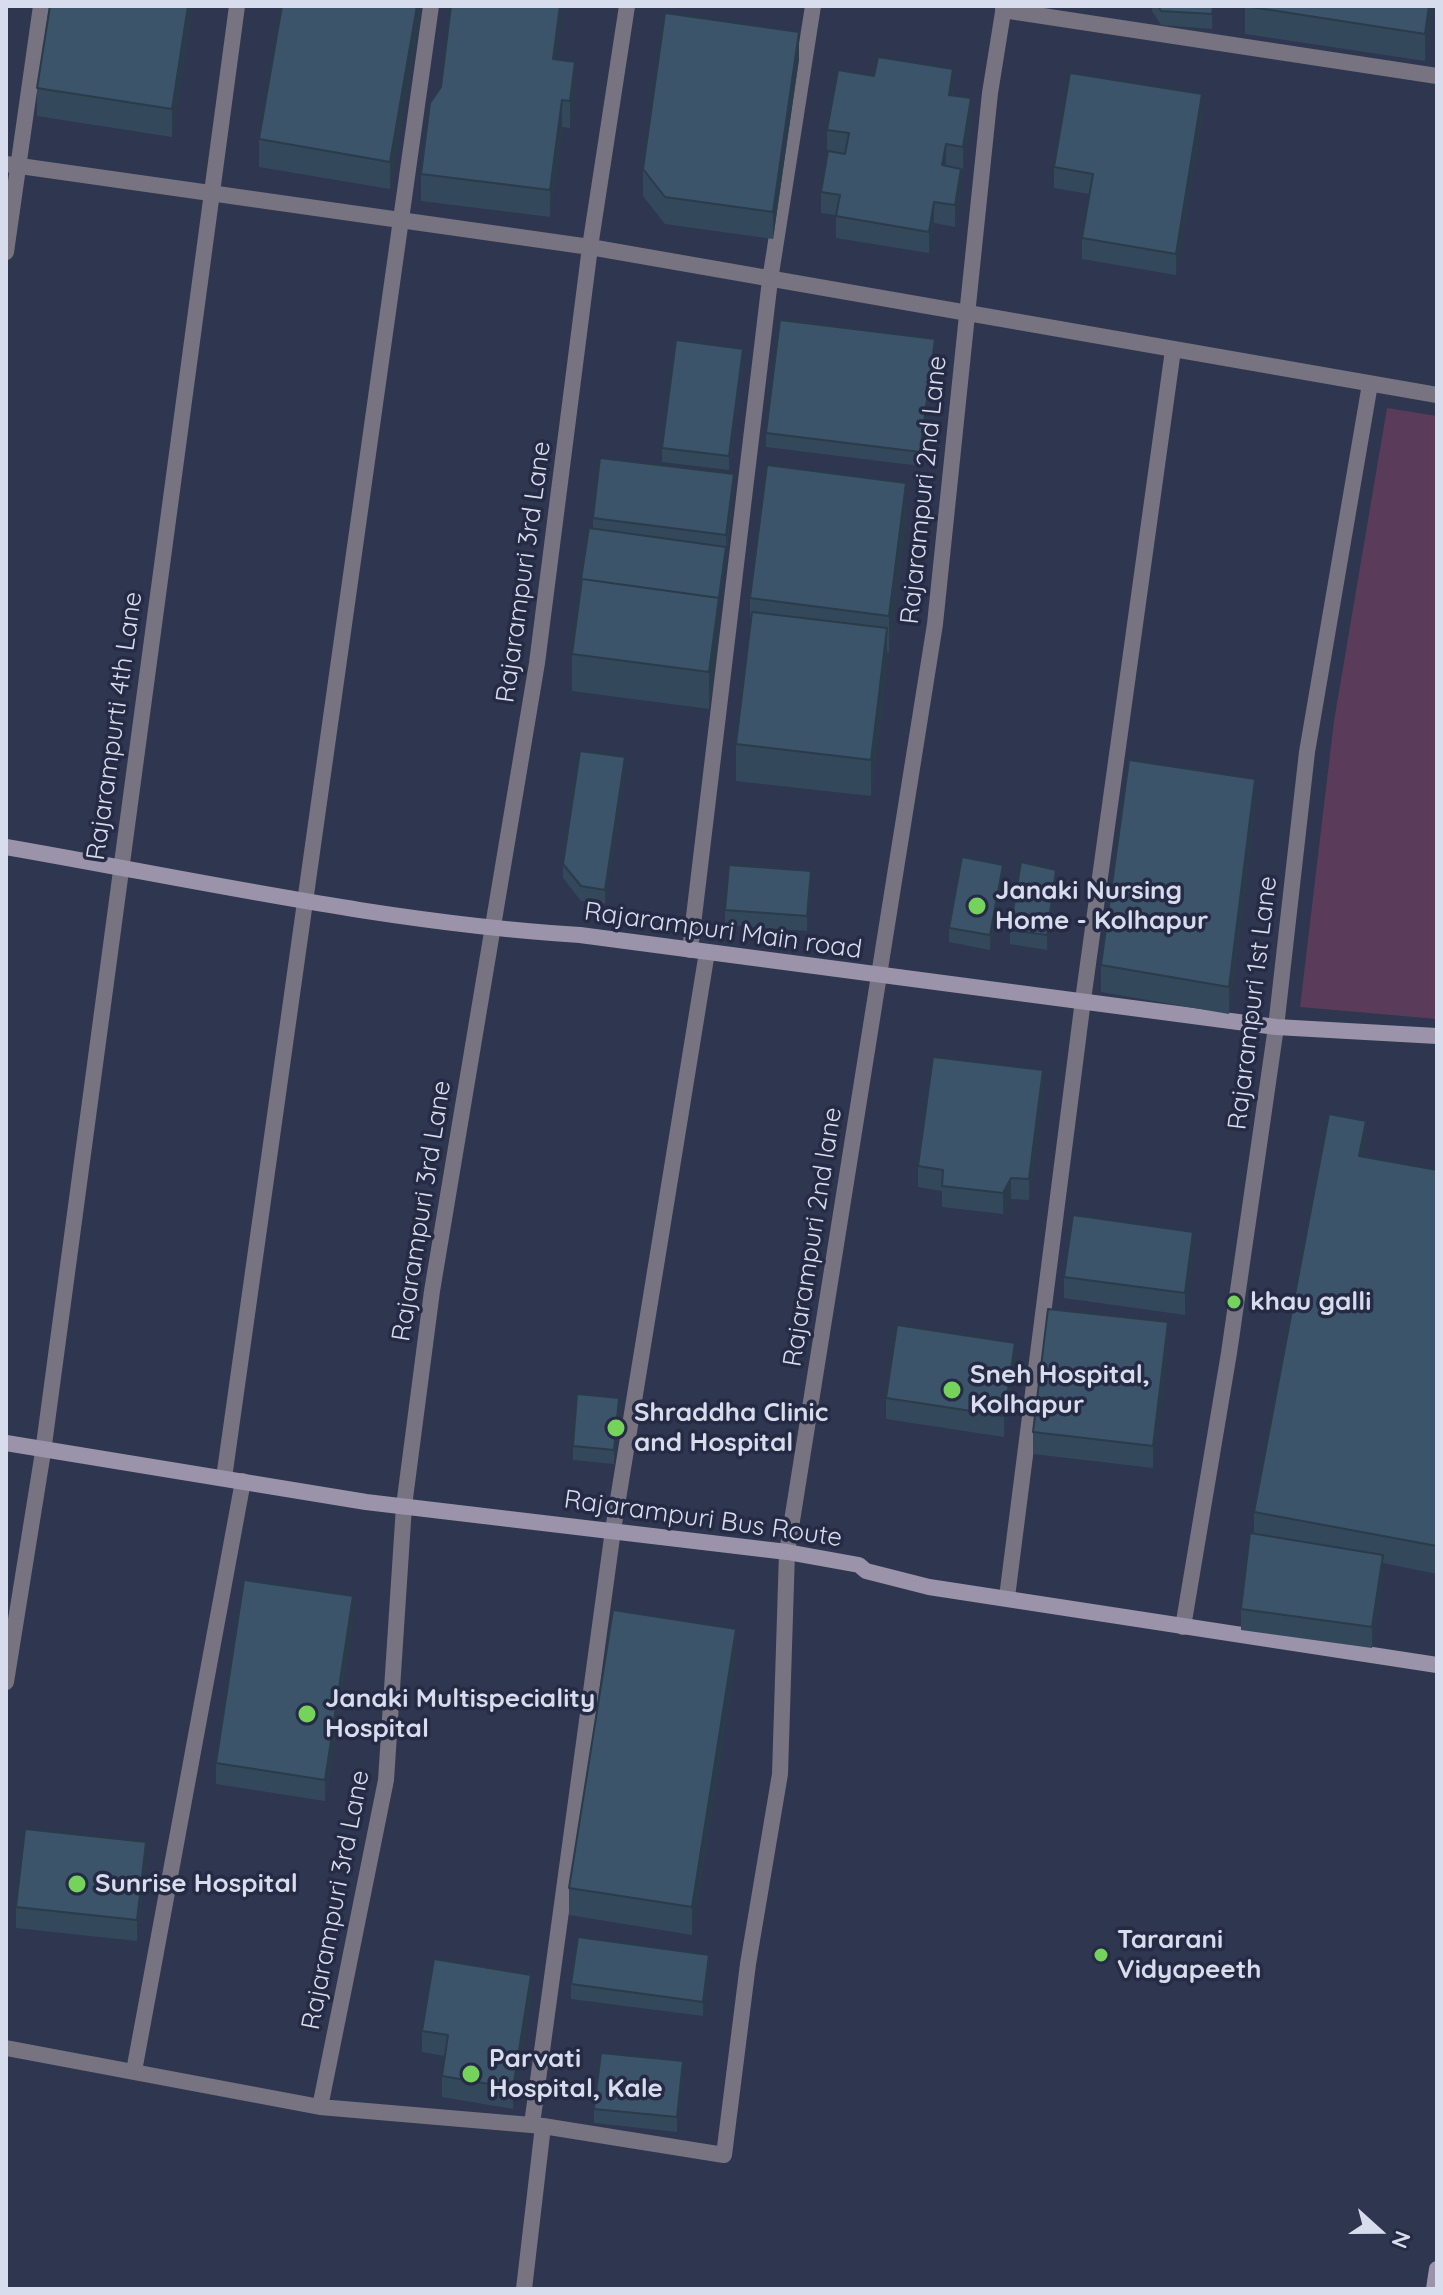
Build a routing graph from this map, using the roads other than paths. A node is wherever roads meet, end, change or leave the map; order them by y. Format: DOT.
graph roads {
  1 [pos="41,6"];
  2 [pos="237,6"];
  3 [pos="431,6"];
  4 [pos="627,6"];
  5 [pos="813,6"];
  6 [pos="1004,8"];
  7 [pos="1437,76"];
  8 [pos="12,165"];
  9 [pos="210,194"];
  10 [pos="399,220"];
  11 [pos="590,247"];
  12 [pos="6,252"];
  13 [pos="770,280"];
  14 [pos="967,314"];
  15 [pos="1173,350"];
  16 [pos="1370,384"];
  17 [pos="1437,395"];
  18 [pos="6,847"];
  19 [pos="121,867"];
  20 [pos="306,900"];
  21 [pos="492,929"];
  22 [pos="698,951"];
  23 [pos="878,977"];
  24 [pos="1083,1000"];
  25 [pos="1276,1027"];
  26 [pos="1437,1036"];
  27 [pos="6,1443"];
  28 [pos="43,1452"];
  29 [pos="224,1478"];
  30 [pos="243,1481"];
  31 [pos="404,1506"];
  32 [pos="613,1530"];
  33 [pos="787,1552"];
  34 [pos="1007,1597"];
  35 [pos="1183,1627"];
  36 [pos="1437,1665"];
  37 [pos="6,1682"];
  38 [pos="6,2048"];
  39 [pos="134,2071"];
  40 [pos="320,2107"];
  41 [pos="537,2125"];
  42 [pos="1437,2269"];
  43 [pos="524,2289"];
  44 [pos="1434,2289"];
  1 -- 8 [label="street"];
  2 -- 9 [label="street, Rajarampurti 4th Lane"];
  3 -- 10 [label="street"];
  4 -- 11 [label="street, Rajarampuri 3rd Lane"];
  5 -- 13 [label="street"];
  6 -- 7 [label="street"];
  6 -- 14 [label="street, Rajarampuri 2nd Lane"];
  8 -- 9 [label="street"];
  8 -- 12 [label="street"];
  9 -- 10 [label="street"];
  9 -- 19 [label="street, Rajarampurti 4th Lane"];
  10 -- 11 [label="street"];
  10 -- 20 [label="street"];
  11 -- 13 [label="street"];
  11 -- 21 [label="street, Rajarampuri 3rd Lane"];
  13 -- 14 [label="street"];
  13 -- 22 [label="street"];
  14 -- 15 [label="street"];
  14 -- 23 [label="street, Rajarampuri 2nd Lane"];
  15 -- 16 [label="street"];
  15 -- 24 [label="street"];
  16 -- 17 [label="street"];
  16 -- 25 [label="street, Rajarampuri 1st Lane"];
  18 -- 19 [label="street, Rajarampuri Main road"];
  19 -- 20 [label="street, Rajarampuri Main road"];
  19 -- 28 [label="street, Rajarampurti 4th Lane"];
  20 -- 21 [label="street, Rajarampuri Main road"];
  20 -- 29 [label="street"];
  21 -- 22 [label="street, Rajarampuri Main road"];
  21 -- 31 [label="street, Rajarampuri 3rd Lane"];
  22 -- 23 [label="street, Rajarampuri Main road"];
  22 -- 32 [label="street"];
  23 -- 24 [label="street, Rajarampuri Main road"];
  23 -- 33 [label="street, Rajarampuri 2nd lane"];
  24 -- 25 [label="street, Rajarampuri Main road"];
  24 -- 34 [label="street"];
  25 -- 26 [label="street, Rajarampuri Main road"];
  25 -- 35 [label="street, Rajarampuri 1st Lane"];
  27 -- 28 [label="street, Rajarampuri Bus Route"];
  28 -- 29 [label="street, Rajarampuri Bus Route"];
  28 -- 37 [label="street, Rajarampurti 4th Lane"];
  29 -- 30 [label="street, Rajarampuri Bus Route"];
  30 -- 31 [label="street, Rajarampuri Bus Route"];
  30 -- 39 [label="street"];
  31 -- 32 [label="street, Rajarampuri Bus Route"];
  31 -- 40 [label="street, Rajarampuri 3rd Lane"];
  32 -- 33 [label="street, Rajarampuri Bus Route"];
  32 -- 41 [label="street"];
  33 -- 34 [label="street, Rajarampuri Bus Route"];
  33 -- 41 [label="street, Rajarampuri 2nd lane"];
  34 -- 35 [label="street, Rajarampuri Bus Route"];
  35 -- 36 [label="street, Rajarampuri Bus Route"];
  38 -- 39 [label="street"];
  39 -- 40 [label="street"];
  40 -- 41 [label="street"];
  41 -- 43 [label="street"];
  42 -- 44 [label="street"];
}
